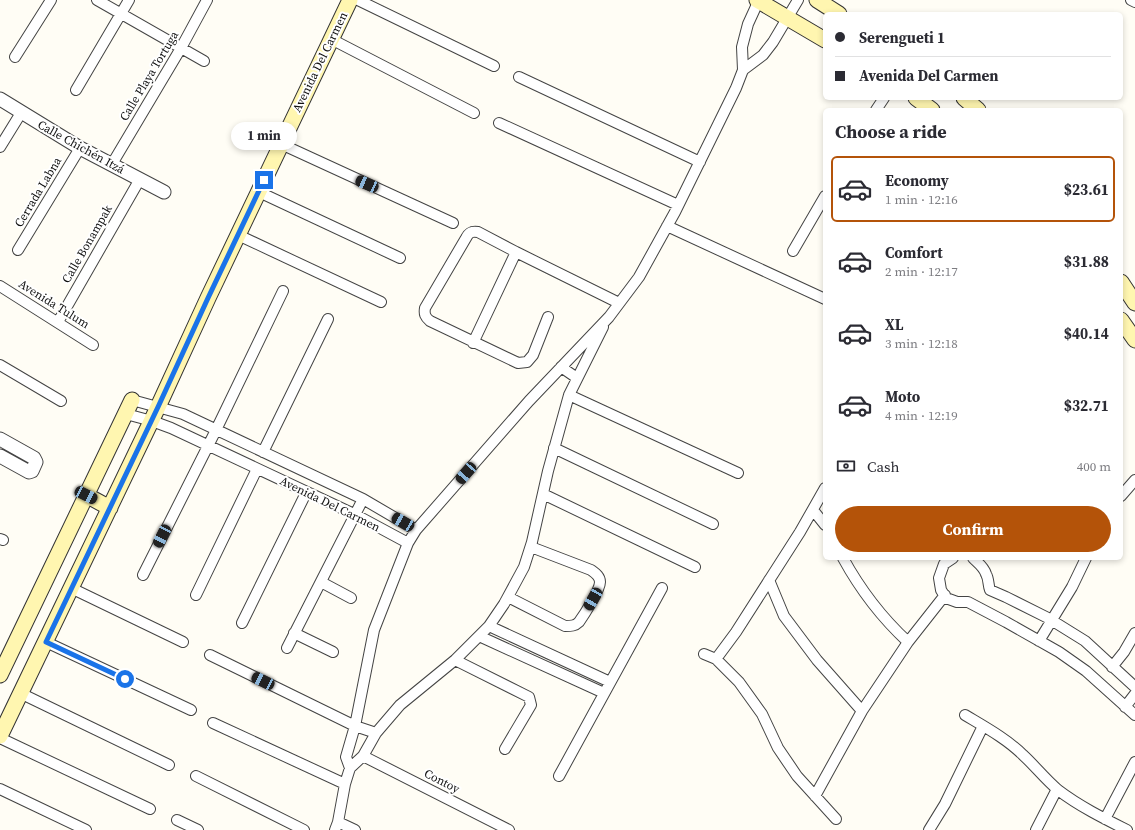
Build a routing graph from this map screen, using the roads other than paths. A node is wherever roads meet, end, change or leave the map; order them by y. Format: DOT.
graph roads {
  1 [pos="51,0"];
  2 [pos="97,0"];
  3 [pos="130,0"];
  4 [pos="207,0"];
  5 [pos="350,0"];
  6 [pos="358,0"];
  7 [pos="758,0"];
  8 [pos="798,0"];
  9 [pos="816,0"];
  10 [pos="1131,0"];
  11 [pos="1135,2"];
  12 [pos="836,12"];
  13 [pos="121,14"];
  14 [pos="787,18"];
  15 [pos="331,39"];
  16 [pos="823,39"];
  17 [pos="181,48"];
  18 [pos="15,57"];
  19 [pos="204,61"];
  20 [pos="494,66"];
  21 [pos="743,70"];
  22 [pos="519,77"];
  23 [pos="76,90"];
  24 [pos="0,99"];
  25 [pos="919,100"];
  26 [pos="966,100"];
  27 [pos="929,108"];
  28 [pos="976,108"];
  29 [pos="21,113"];
  30 [pos="474,113"];
  31 [pos="499,123"];
  32 [pos="281,144"];
  33 [pos="0,147"];
  34 [pos="80,148"];
  35 [pos="700,162"];
  36 [pos="112,164"];
  37 [pos="140,179"];
  38 [pos="164,192"];
  39 [pos="259,192"];
  40 [pos="823,199"];
  41 [pos="678,205"];
  42 [pos="453,223"];
  43 [pos="667,226"];
  44 [pos="238,235"];
  45 [pos="18,250"];
  46 [pos="792,251"];
  47 [pos="516,252"];
  48 [pos="400,258"];
  49 [pos="1123,285"];
  50 [pos="0,286"];
  51 [pos="283,291"];
  52 [pos="823,298"];
  53 [pos="381,302"];
  54 [pos="619,303"];
  55 [pos="1135,303"];
  56 [pos="548,317"];
  57 [pos="609,317"];
  58 [pos="328,319"];
  59 [pos="58,322"];
  60 [pos="1123,323"];
  61 [pos="1135,340"];
  62 [pos="473,343"];
  63 [pos="93,345"];
  64 [pos="0,365"];
  65 [pos="561,367"];
  66 [pos="577,378"];
  67 [pos="569,396"];
  68 [pos="132,400"];
  69 [pos="61,401"];
  70 [pos="158,407"];
  71 [pos="126,414"];
  72 [pos="152,421"];
  73 [pos="216,430"];
  74 [pos="0,439"];
  75 [pos="208,446"];
  76 [pos="554,448"];
  77 [pos="262,452"];
  78 [pos="0,456"];
  79 [pos="258,469"];
  80 [pos="738,473"];
  81 [pos="1135,480"];
  82 [pos="823,492"];
  83 [pos="306,493"];
  84 [pos="543,494"];
  85 [pos="1123,494"];
  86 [pos="86,495"];
  87 [pos="363,499"];
  88 [pos="110,508"];
  89 [pos="813,510"];
  90 [pos="356,515"];
  91 [pos="823,522"];
  92 [pos="713,524"];
  93 [pos="416,530"];
  94 [pos="408,543"];
  95 [pos="531,547"];
  96 [pos="844,560"];
  97 [pos="946,560"];
  98 [pos="975,560"];
  99 [pos="1085,560"];
  100 [pos="695,567"];
  101 [pos="143,575"];
  102 [pos="769,580"];
  103 [pos="321,582"];
  104 [pos="71,588"];
  105 [pos="662,588"];
  106 [pos="196,595"];
  107 [pos="945,595"];
  108 [pos="508,597"];
  109 [pos="352,598"];
  110 [pos="1052,620"];
  111 [pos="242,623"];
  112 [pos="489,626"];
  113 [pos="294,633"];
  114 [pos="1135,633"];
  115 [pos="479,636"];
  116 [pos="1039,641"];
  117 [pos="46,642"];
  118 [pos="184,642"];
  119 [pos="908,642"];
  120 [pos="288,648"];
  121 [pos="333,652"];
  122 [pos="704,654"];
  123 [pos="210,655"];
  124 [pos="716,659"];
  125 [pos="455,660"];
  126 [pos="1112,667"];
  127 [pos="0,675"];
  128 [pos="610,682"];
  129 [pos="1135,687"];
  130 [pos="604,693"];
  131 [pos="20,694"];
  132 [pos="1135,694"];
  133 [pos="1125,707"];
  134 [pos="191,710"];
  135 [pos="862,711"];
  136 [pos="1135,715"];
  137 [pos="965,716"];
  138 [pos="213,723"];
  139 [pos="355,726"];
  140 [pos="983,726"];
  141 [pos="376,733"];
  142 [pos="0,737"];
  143 [pos="505,749"];
  144 [pos="363,756"];
  145 [pos="1135,762"];
  146 [pos="169,765"];
  147 [pos="350,768"];
  148 [pos="196,776"];
  149 [pos="559,776"];
  150 [pos="345,784"];
  151 [pos="0,789"];
  152 [pos="1057,789"];
  153 [pos="815,796"];
  154 [pos="150,808"];
  155 [pos="836,819"];
  156 [pos="1105,819"];
  157 [pos="177,820"];
  158 [pos="337,826"];
  159 [pos="86,830"];
  160 [pos="198,830"];
  161 [pos="304,830"];
  162 [pos="355,830"];
  163 [pos="509,830"];
  164 [pos="930,830"];
  165 [pos="1036,830"];
  166 [pos="1127,830"];
  1 -- 18 [label="street"];
  2 -- 13 [label="street"];
  3 -- 13 [label="street"];
  4 -- 17 [label="street, Calle Playa Tortuga"];
  5 -- 15 [label="main road, Avenida Del Carmen"];
  6 -- 20 [label="street"];
  7 -- 14 [label="main road"];
  7 -- 21 [label="street"];
  8 -- 14 [label="street"];
  9 -- 12 [label="main road"];
  10 -- 11 [label="street"];
  13 -- 17 [label="street"];
  13 -- 23 [label="street"];
  14 -- 16 [label="main road"];
  14 -- 21 [label="street"];
  15 -- 30 [label="street"];
  15 -- 32 [label="main road, Avenida Del Carmen"];
  17 -- 19 [label="street"];
  17 -- 36 [label="street, Calle Playa Tortuga"];
  21 -- 35 [label="street"];
  22 -- 35 [label="street"];
  24 -- 29 [label="street, Calle Chichén Itzá"];
  25 -- 27 [label="main road"];
  26 -- 28 [label="main road"];
  29 -- 33 [label="street"];
  29 -- 34 [label="street, Calle Chichén Itzá"];
  31 -- 41 [label="street"];
  32 -- 39 [label="main road, Avenida Del Carmen"];
  32 -- 42 [label="street"];
  34 -- 36 [label="street, Calle Chichén Itzá"];
  34 -- 45 [label="street, Cerrada Labna"];
  35 -- 41 [label="street"];
  36 -- 37 [label="street, Calle Chichén Itzá"];
  37 -- 38 [label="street, Calle Chichén Itzá"];
  37 -- 59 [label="street, Calle Bonampak"];
  39 -- 44 [label="main road, Avenida Del Carmen"];
  39 -- 48 [label="street"];
  40 -- 46 [label="street"];
  41 -- 43 [label="street"];
  43 -- 52 [label="street"];
  43 -- 54 [label="street"];
  44 -- 53 [label="street"];
  44 -- 70 [label="main road, Avenida Del Carmen"];
  47 -- 54 [label="street"];
  47 -- 62 [label="street"];
  47 -- 62 [label="street"];
  49 -- 55 [label="main road"];
  50 -- 59 [label="street, Avenida Tulum"];
  51 -- 73 [label="street"];
  54 -- 57 [label="street"];
  56 -- 62 [label="street"];
  57 -- 65 [label="street"];
  57 -- 66 [label="street"];
  58 -- 77 [label="street"];
  59 -- 63 [label="street, Avenida Tulum"];
  60 -- 61 [label="main road"];
  64 -- 69 [label="street"];
  65 -- 66 [label="street"];
  65 -- 93 [label="street"];
  66 -- 67 [label="street"];
  67 -- 76 [label="street"];
  67 -- 80 [label="street"];
  68 -- 70 [label="street, Avenida Del Carmen"];
  68 -- 71 [label="main road, Avenida Del Carmen"];
  70 -- 72 [label="main road, Avenida Del Carmen"];
  70 -- 73 [label="street, Avenida Del Carmen"];
  71 -- 72 [label="street, Avenida Del Carmen"];
  71 -- 86 [label="main road, Avenida Del Carmen"];
  72 -- 75 [label="street, Avenida Del Carmen"];
  72 -- 88 [label="main road, Avenida Del Carmen"];
  73 -- 75 [label="street"];
  73 -- 77 [label="street, Avenida Del Carmen"];
  74 -- 78 [label="street"];
  75 -- 79 [label="street, Avenida Del Carmen"];
  75 -- 101 [label="street"];
  76 -- 84 [label="street"];
  76 -- 92 [label="street"];
  77 -- 87 [label="street, Avenida Del Carmen"];
  79 -- 83 [label="street, Avenida Del Carmen"];
  79 -- 106 [label="street"];
  81 -- 85 [label="street"];
  82 -- 89 [label="street"];
  83 -- 90 [label="street, Avenida Del Carmen"];
  83 -- 111 [label="street"];
  84 -- 95 [label="street"];
  84 -- 100 [label="street"];
  86 -- 88 [label="main road"];
  86 -- 127 [label="main road, Avenida Del Carmen"];
  87 -- 90 [label="street"];
  87 -- 93 [label="street, Avenida Del Carmen"];
  88 -- 104 [label="main road, Avenida Del Carmen"];
  89 -- 91 [label="street"];
  89 -- 102 [label="street"];
  90 -- 94 [label="street, Avenida Del Carmen"];
  90 -- 103 [label="street"];
  93 -- 94 [label="street"];
  94 -- 139 [label="street"];
  95 -- 108 [label="street"];
  95 -- 108 [label="street"];
  96 -- 119 [label="street"];
  97 -- 107 [label="street"];
  98 -- 110 [label="street"];
  99 -- 110 [label="street"];
  102 -- 124 [label="street"];
  102 -- 135 [label="street"];
  103 -- 109 [label="street"];
  103 -- 113 [label="street"];
  104 -- 117 [label="main road, Avenida Del Carmen"];
  104 -- 118 [label="street"];
  105 -- 128 [label="street"];
  107 -- 116 [label="street"];
  107 -- 119 [label="street"];
  108 -- 112 [label="street"];
  110 -- 116 [label="street"];
  110 -- 126 [label="street"];
  112 -- 115 [label="street"];
  112 -- 128 [label="street"];
  113 -- 120 [label="street"];
  113 -- 121 [label="street"];
  114 -- 126 [label="street"];
  115 -- 125 [label="street"];
  115 -- 130 [label="street"];
  116 -- 133 [label="street"];
  117 -- 131 [label="main road, Avenida Del Carmen"];
  117 -- 134 [label="street"];
  119 -- 135 [label="street"];
  122 -- 124 [label="street"];
  123 -- 139 [label="street"];
  124 -- 153 [label="street"];
  125 -- 141 [label="street"];
  125 -- 143 [label="street"];
  126 -- 129 [label="street"];
  128 -- 130 [label="street"];
  130 -- 149 [label="street"];
  131 -- 142 [label="main road, Avenida Del Carmen"];
  131 -- 146 [label="street"];
  132 -- 133 [label="street"];
  133 -- 136 [label="street"];
  135 -- 153 [label="street"];
  137 -- 140 [label="street"];
  138 -- 150 [label="street"];
  139 -- 141 [label="street"];
  139 -- 147 [label="street"];
  140 -- 152 [label="street"];
  140 -- 164 [label="street"];
  141 -- 144 [label="street"];
  142 -- 154 [label="street"];
  144 -- 147 [label="street"];
  144 -- 163 [label="street, Contoy"];
  145 -- 156 [label="street"];
  147 -- 150 [label="street"];
  148 -- 161 [label="street"];
  150 -- 158 [label="street"];
  151 -- 159 [label="street"];
  152 -- 156 [label="street"];
  152 -- 165 [label="street"];
  153 -- 155 [label="street"];
  156 -- 166 [label="street"];
  157 -- 160 [label="street"];
  158 -- 162 [label="street"];
}
